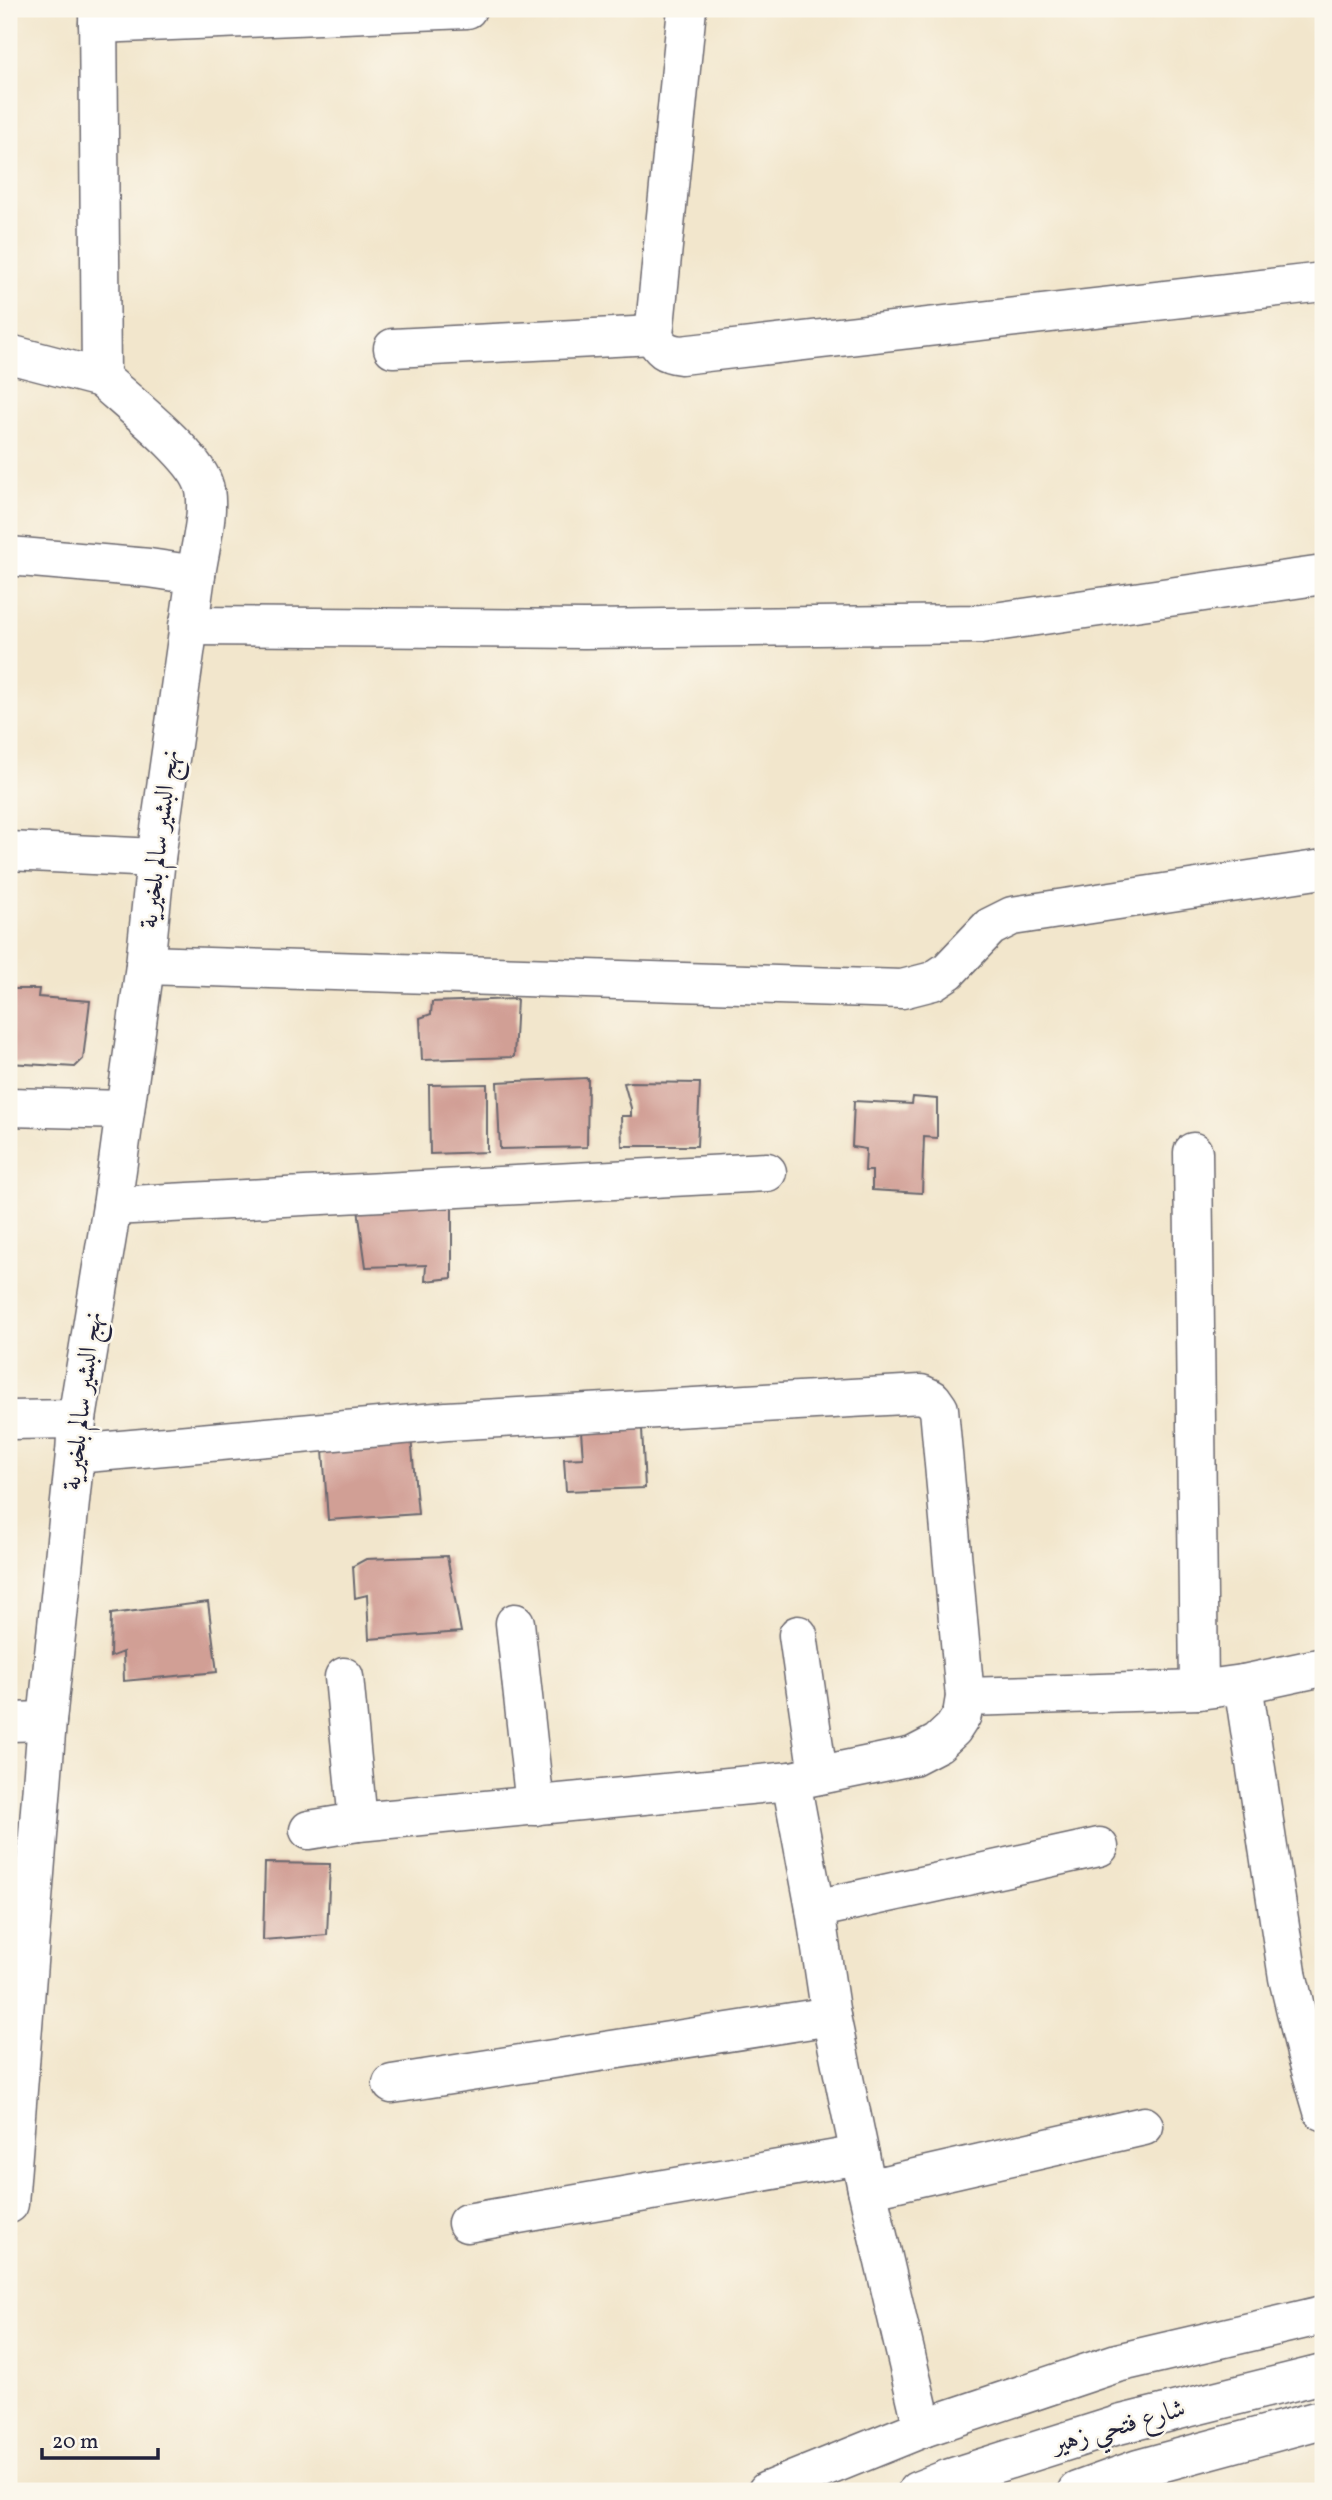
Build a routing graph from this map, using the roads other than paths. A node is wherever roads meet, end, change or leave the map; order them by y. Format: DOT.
graph roads {
  1 [pos="467,9"];
  2 [pos="687,9"];
  3 [pos="98,16"];
  4 [pos="1323,282"];
  5 [pos="654,335"];
  6 [pos="393,348"];
  7 [pos="9,354"];
  8 [pos="101,378"];
  9 [pos="9,556"];
  10 [pos="1323,575"];
  11 [pos="192,601"];
  12 [pos="9,850"];
  13 [pos="156,858"];
  14 [pos="1323,869"];
  15 [pos="145,965"];
  16 [pos="9,1107"];
  17 [pos="125,1110"];
  18 [pos="1192,1152"];
  19 [pos="767,1172"];
  20 [pos="112,1206"];
  21 [pos="9,1420"];
  22 [pos="76,1436"];
  23 [pos="515,1623"];
  24 [pos="798,1635"];
  25 [pos="1323,1667"];
  26 [pos="344,1677"];
  27 [pos="1243,1684"];
  28 [pos="1199,1690"];
  29 [pos="965,1697"];
  30 [pos="47,1721"];
  31 [pos="9,1722"];
  32 [pos="804,1778"];
  33 [pos="535,1806"];
  34 [pos="358,1822"];
  35 [pos="309,1830"];
  36 [pos="1099,1847"];
  37 [pos="815,1909"];
  38 [pos="18,1978"];
  39 [pos="831,2016"];
  40 [pos="392,2084"];
  41 [pos="1323,2111"];
  42 [pos="1144,2126"];
  43 [pos="863,2172"];
  44 [pos="9,2204"];
  45 [pos="467,2223"];
  46 [pos="1323,2315"];
  47 [pos="1323,2374"];
  48 [pos="1323,2419"];
  49 [pos="923,2428"];
  50 [pos="767,2491"];
  51 [pos="918,2491"];
  52 [pos="1077,2491"];
  1 -- 3 [label="street"];
  2 -- 5 [label="street"];
  3 -- 8 [label="street"];
  4 -- 5 [label="street"];
  5 -- 6 [label="street"];
  7 -- 8 [label="street"];
  8 -- 11 [label="street, نهج البشير سالم بلخيرية"];
  9 -- 11 [label="street"];
  10 -- 11 [label="street"];
  11 -- 13 [label="street, نهج البشير سالم بلخيرية"];
  12 -- 13 [label="street"];
  13 -- 15 [label="street, نهج البشير سالم بلخيرية"];
  14 -- 15 [label="street"];
  15 -- 17 [label="street, نهج البشير سالم بلخيرية"];
  16 -- 17 [label="street"];
  17 -- 20 [label="street, نهج البشير سالم بلخيرية"];
  18 -- 28 [label="street"];
  19 -- 20 [label="street"];
  20 -- 22 [label="street, نهج البشير سالم بلخيرية"];
  21 -- 22 [label="street"];
  22 -- 29 [label="street"];
  22 -- 30 [label="street, نهج البشير سالم بلخيرية"];
  23 -- 33 [label="street"];
  24 -- 32 [label="street"];
  25 -- 27 [label="street"];
  26 -- 34 [label="street"];
  27 -- 28 [label="street"];
  27 -- 41 [label="street"];
  28 -- 29 [label="street"];
  29 -- 32 [label="street"];
  30 -- 31 [label="street"];
  30 -- 38 [label="street, نهج البشير سالم بلخيرية"];
  32 -- 33 [label="street"];
  32 -- 37 [label="street"];
  33 -- 34 [label="street"];
  34 -- 35 [label="street"];
  36 -- 37 [label="street"];
  37 -- 39 [label="street"];
  38 -- 44 [label="street, نهج البشير سالم بلخيرية"];
  39 -- 40 [label="street"];
  39 -- 43 [label="street"];
  42 -- 43 [label="street"];
  43 -- 45 [label="street"];
  43 -- 49 [label="street"];
  46 -- 49 [label="street"];
  47 -- 51 [label="street, شارع فتحي زهير"];
  48 -- 52 [label="street, شارع فتحي زهير"];
  49 -- 50 [label="street"];
}
